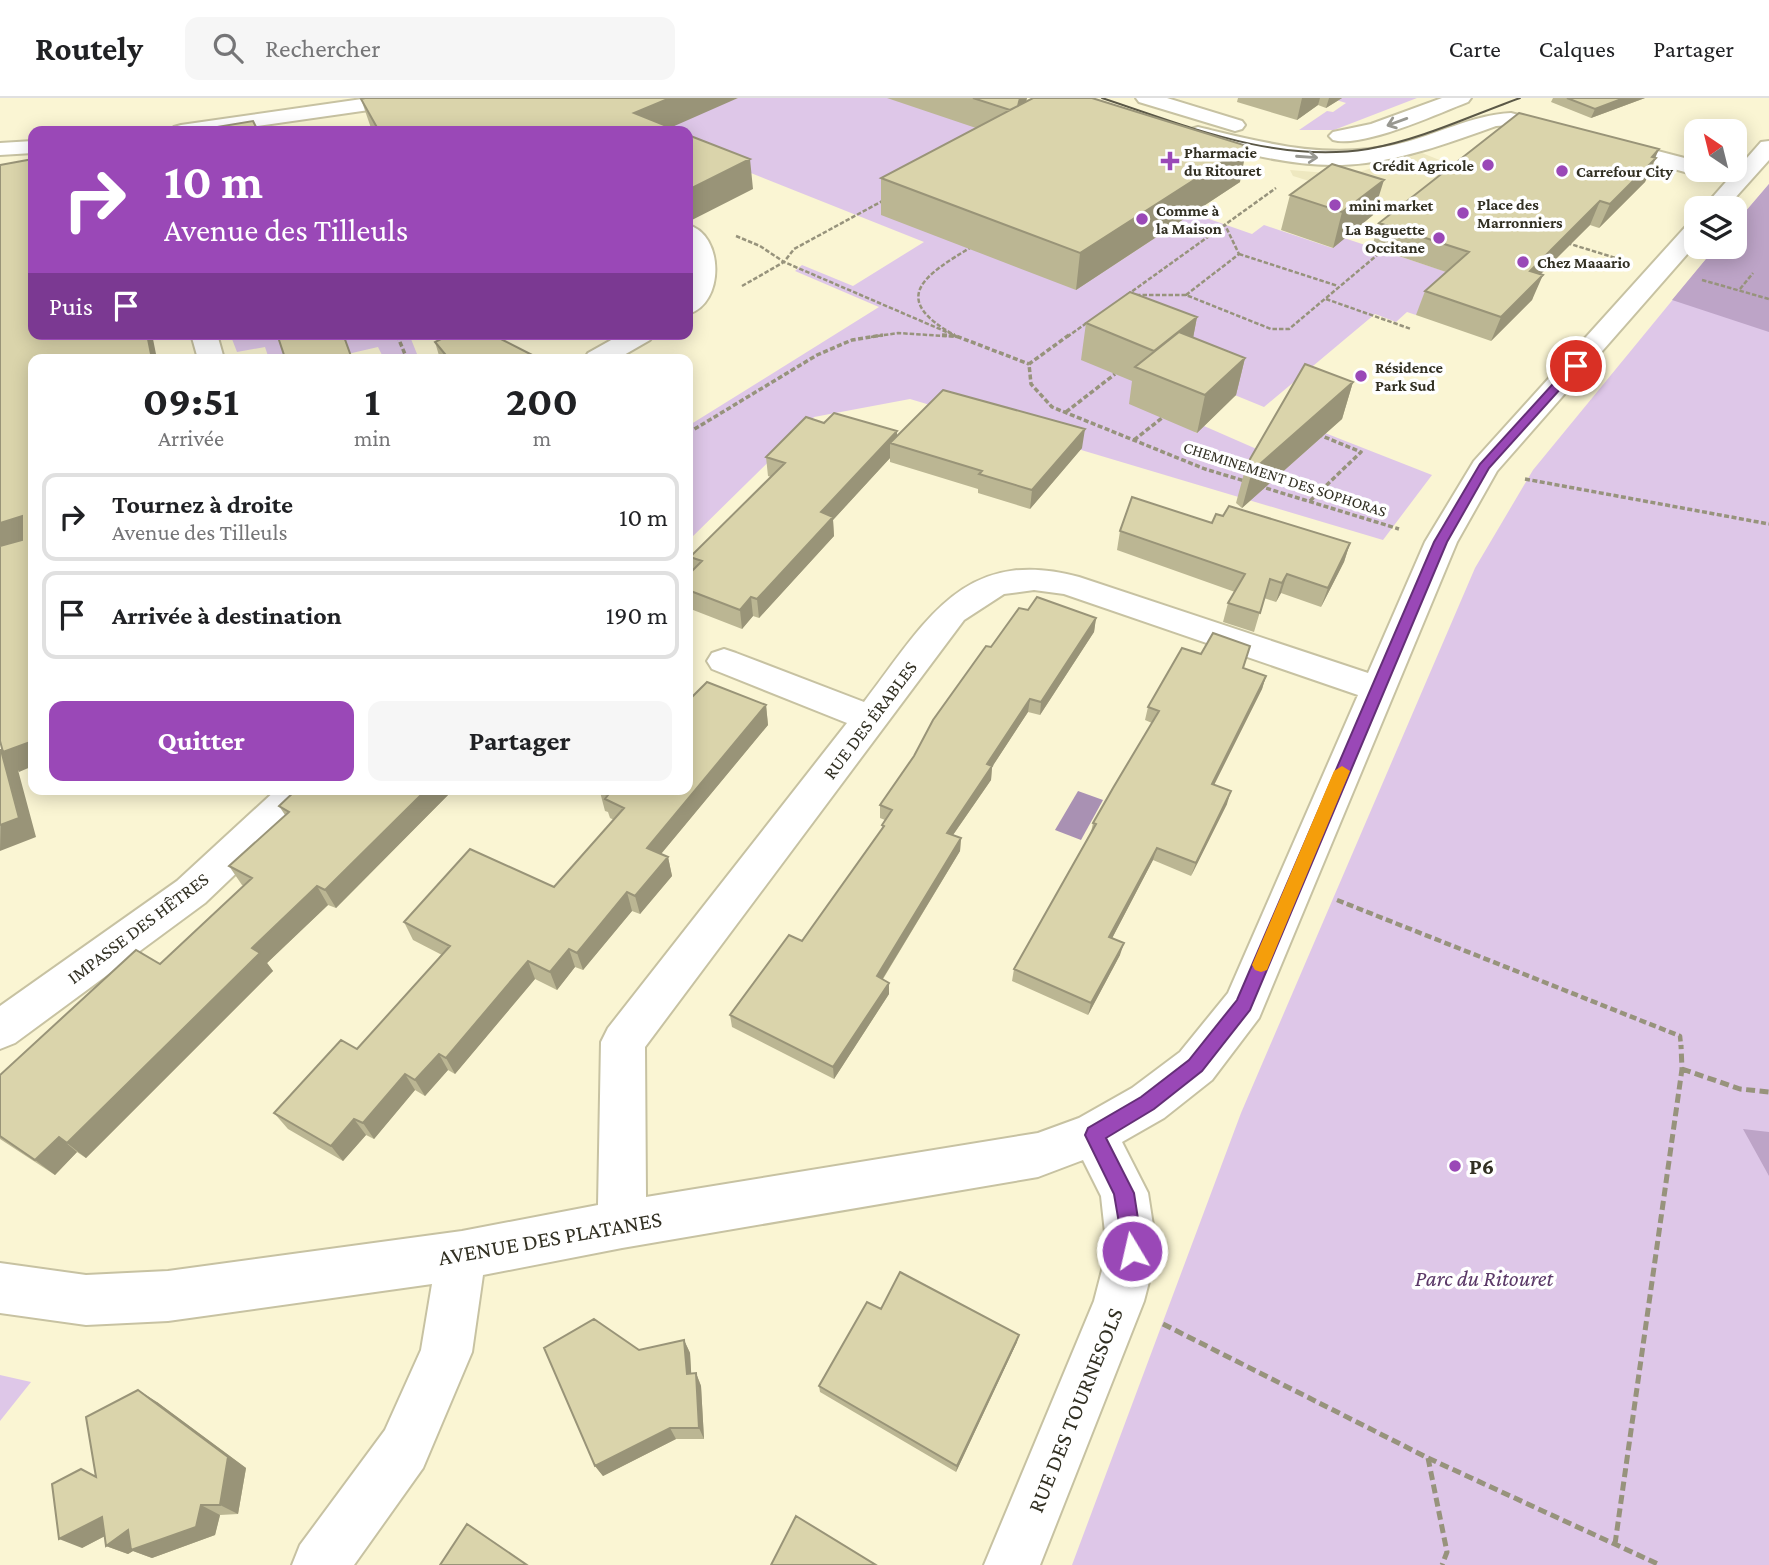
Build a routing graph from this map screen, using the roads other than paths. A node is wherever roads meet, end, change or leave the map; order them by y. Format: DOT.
graph roads {
  1 [pos="411,98"];
  2 [pos="1461,98"];
  3 [pos="1141,106"];
  4 [pos="321,122"];
  5 [pos="259,126"];
  6 [pos="1240,136"];
  7 [pos="28,147"];
  8 [pos="1769,147"];
  9 [pos="0,149"];
  10 [pos="1684,165"];
  11 [pos="1747,172"];
  12 [pos="1738,182"];
  13 [pos="1725,196"];
  14 [pos="693,238"];
  15 [pos="1684,242"];
  16 [pos="694,299"];
  17 [pos="630,340"];
  18 [pos="606,354"];
  19 [pos="724,661"];
  20 [pos="1377,689"];
  21 [pos="871,719"];
  22 [pos="294,795"];
  23 [pos="0,1030"];
  24 [pos="1094,1135"];
  25 [pos="622,1224"];
  26 [pos="462,1255"];
  27 [pos="0,1289"];
  28 [pos="320,1565"];
  29 [pos="1012,1565"];
  1 -- 4 [label="street"];
  2 -- 6 [label="street, one-way"];
  3 -- 6 [label="street"];
  4 -- 5 [label="street"];
  6 -- 10 [label="street, one-way"];
  7 -- 9 [label="street"];
  8 -- 11 [label="street"];
  12 -- 13 [label="street"];
  14 -- 16 [label="street"];
  15 -- 20 [label="street, AVENUE DES PLATANES"];
  17 -- 18 [label="street"];
  19 -- 21 [label="street"];
  20 -- 21 [label="street, RUE DES ÉRABLES"];
  20 -- 24 [label="street, AVENUE DES PLATANES"];
  21 -- 25 [label="street, RUE DES ÉRABLES"];
  22 -- 23 [label="street, IMPASSE DES HÊTRES"];
  24 -- 25 [label="street, AVENUE DES PLATANES"];
  24 -- 29 [label="street, RUE DES TOURNESOLS"];
  25 -- 26 [label="street, AVENUE DES PLATANES"];
  26 -- 27 [label="street, AVENUE DES PLATANES"];
  26 -- 28 [label="street"];
}
